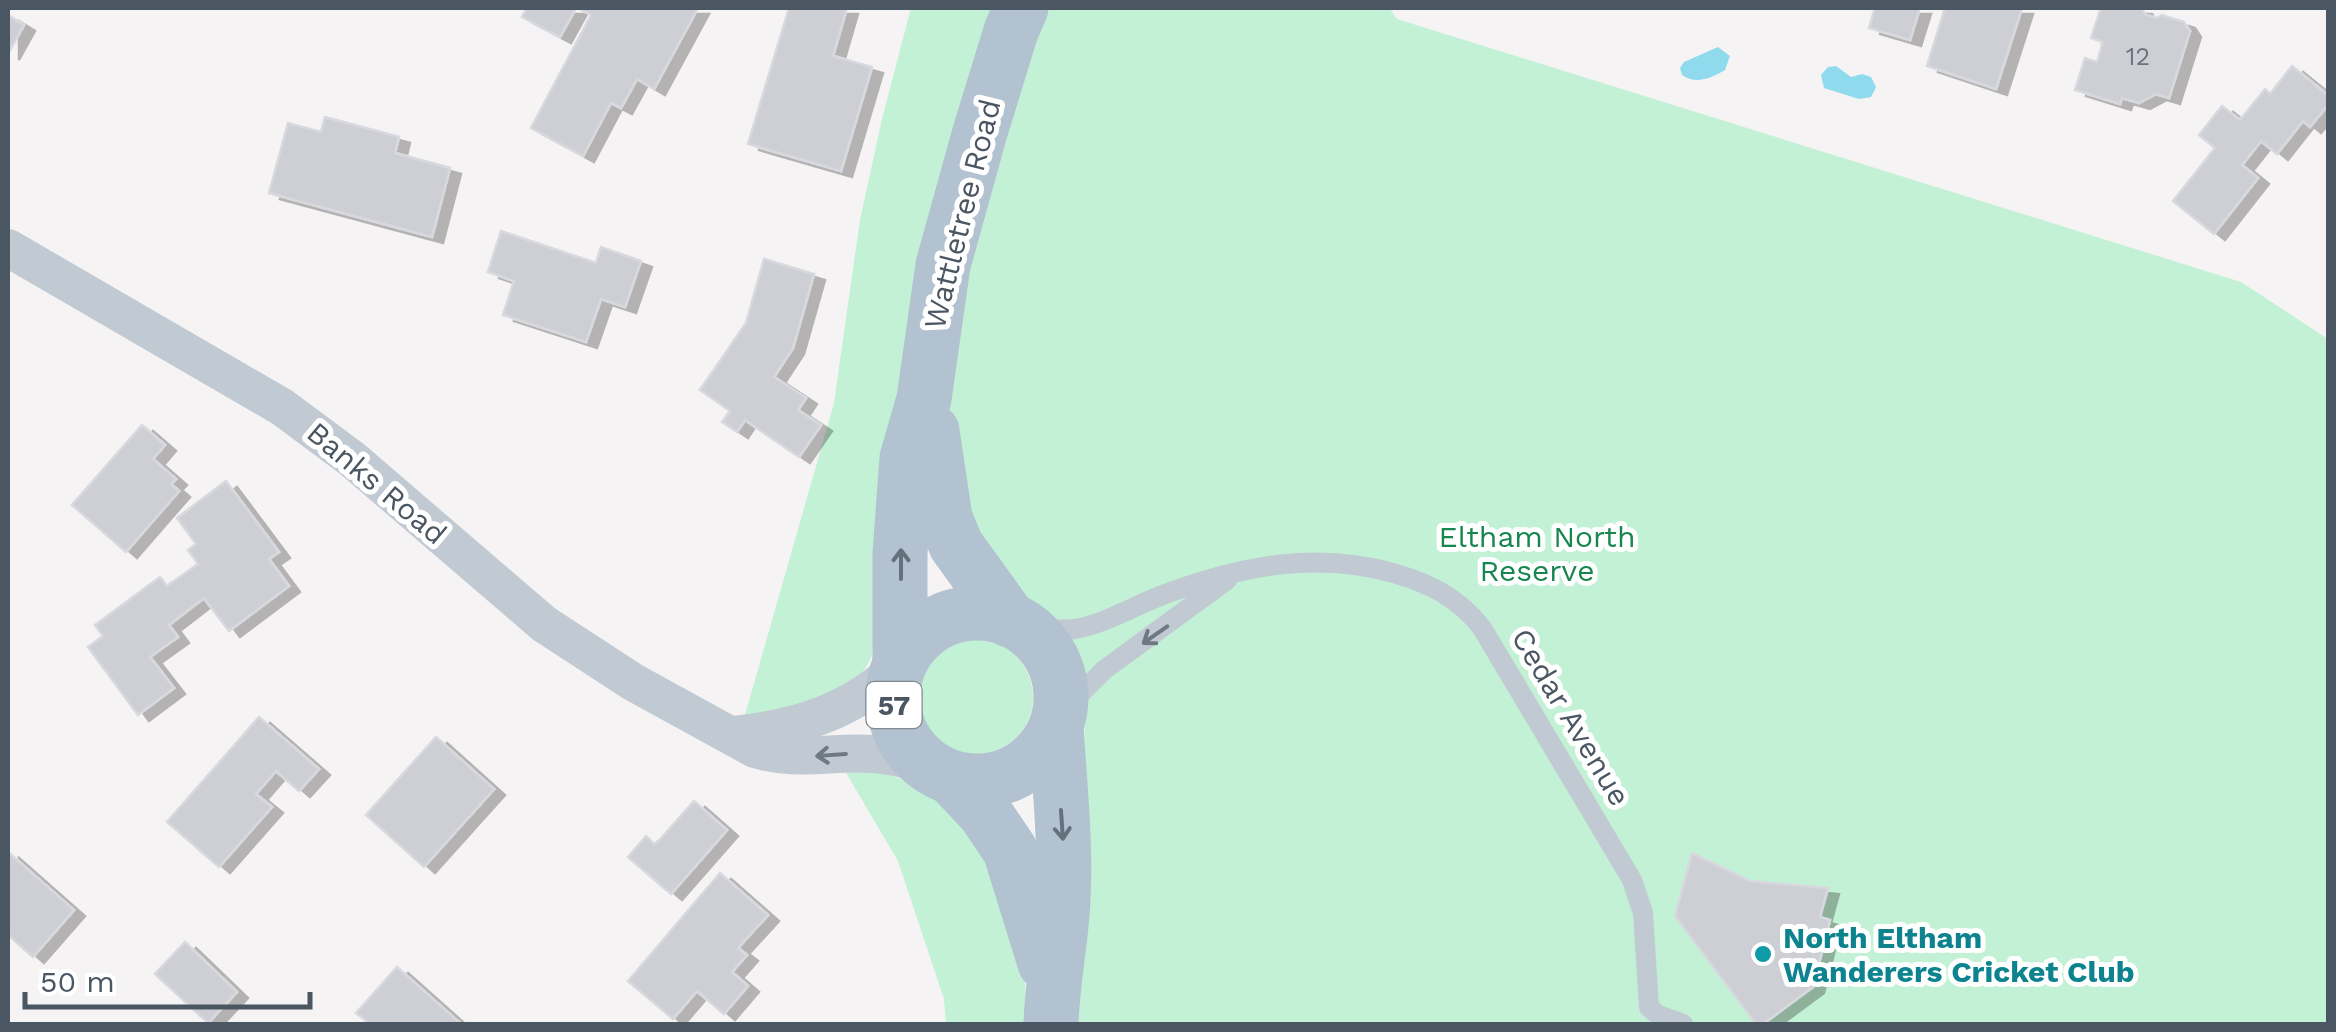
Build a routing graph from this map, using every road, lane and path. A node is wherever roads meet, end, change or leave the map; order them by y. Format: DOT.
graph roads {
  1 [pos="1015,15"];
  2 [pos="8,248"];
  3 [pos="924,399"];
  4 [pos="1232,576"];
  5 [pos="1016,623"];
  6 [pos="899,664"];
  7 [pos="1057,721"];
  8 [pos="734,735"];
  9 [pos="940,772"];
  10 [pos="1052,1005"];
  11 [pos="1683,1024"];
  1 -- 3 [label="main road, Wattletree Road / 57"];
  2 -- 8 [label="street, Banks Road"];
  3 -- 5 [label="main road, Wattletree Road / 57"];
  6 -- 3 [label="main road, Wattletree Road / 57, one-way"];
  4 -- 5 [label="lane, Cedar Avenue"];
  4 -- 7 [label="lane, Cedar Avenue, one-way"];
  4 -- 11 [label="lane, Cedar Avenue"];
  5 -- 6 [label="main road, 57"];
  5 -- 7 [label="main road, 57"];
  6 -- 8 [label="street"];
  6 -- 9 [label="main road, 57"];
  7 -- 9 [label="main road"];
  7 -- 10 [label="main road, 57, one-way"];
  9 -- 8 [label="street, Banks Road, one-way"];
  9 -- 10 [label="main road, 57"];
}
